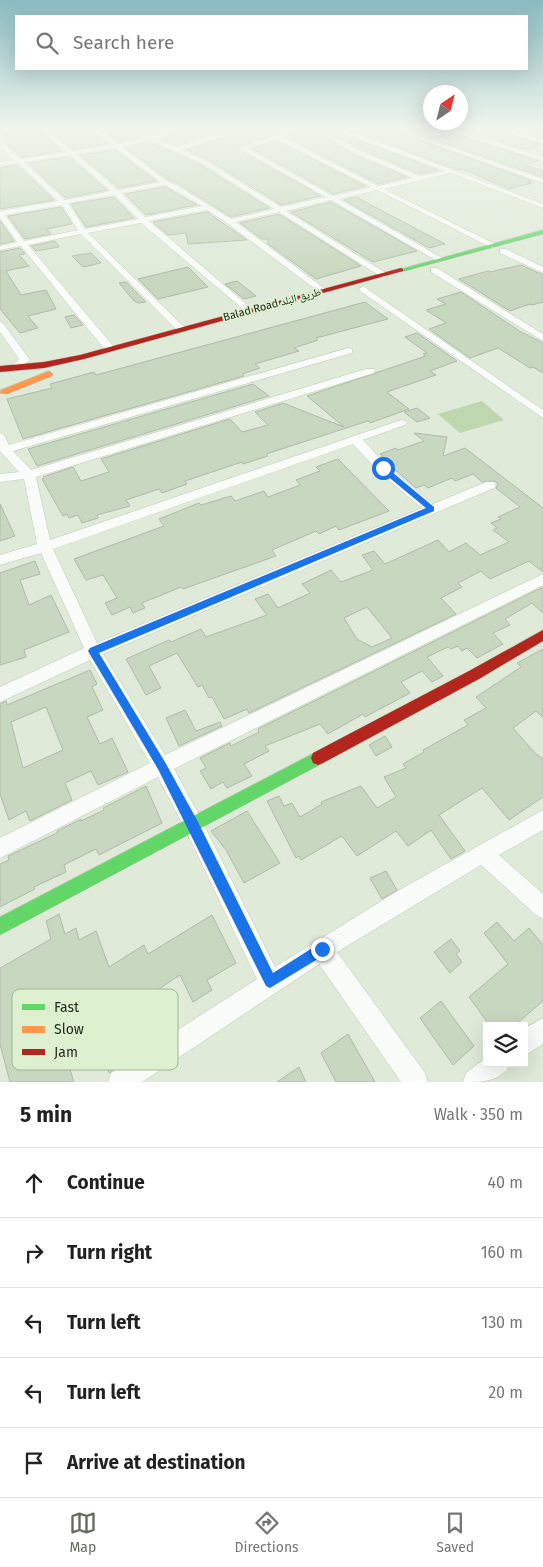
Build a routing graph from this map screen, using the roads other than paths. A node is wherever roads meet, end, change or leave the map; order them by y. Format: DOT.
graph roads {
  1 [pos="38,179"];
  2 [pos="101,179"];
  3 [pos="161,179"];
  4 [pos="233,179"];
  5 [pos="299,179"];
  6 [pos="364,179"];
  7 [pos="415,179"];
  8 [pos="475,179"];
  9 [pos="166,183"];
  10 [pos="381,188"];
  11 [pos="117,193"];
  12 [pos="334,199"];
  13 [pos="64,203"];
  14 [pos="543,206"];
  15 [pos="209,207"];
  16 [pos="281,209"];
  17 [pos="0,214"];
  18 [pos="144,221"];
  19 [pos="230,221"];
  20 [pos="543,232"];
  21 [pos="84,233"];
  22 [pos="543,241"];
  23 [pos="22,243"];
  24 [pos="492,246"];
  25 [pos="0,248"];
  26 [pos="503,251"];
  27 [pos="436,265"];
  28 [pos="543,270"];
  29 [pos="383,275"];
  30 [pos="362,289"];
  31 [pos="322,291"];
  32 [pos="249,311"];
  33 [pos="0,326"];
  34 [pos="181,329"];
  35 [pos="543,338"];
  36 [pos="110,349"];
  37 [pos="348,351"];
  38 [pos="15,368"];
  39 [pos="0,370"];
  40 [pos="370,371"];
  41 [pos="2,393"];
  42 [pos="543,415"];
  43 [pos="400,423"];
  44 [pos="355,439"];
  45 [pos="2,444"];
  46 [pos="29,475"];
  47 [pos="0,478"];
  48 [pos="490,484"];
  49 [pos="431,509"];
  50 [pos="45,547"];
  51 [pos="0,560"];
  52 [pos="543,579"];
  53 [pos="543,635"];
  54 [pos="93,651"];
  55 [pos="0,695"];
  56 [pos="162,766"];
  57 [pos="543,819"];
  58 [pos="193,824"];
  59 [pos="0,848"];
  60 [pos="483,854"];
  61 [pos="543,908"];
  62 [pos="0,926"];
  63 [pos="322,949"];
  64 [pos="270,982"];
  65 [pos="543,1030"];
  66 [pos="528,1041"];
  67 [pos="178,1043"];
  68 [pos="495,1067"];
  69 [pos="138,1070"];
  70 [pos="120,1082"];
  71 [pos="416,1082"];
  72 [pos="475,1082"];
  1 -- 13 [label="street"];
  2 -- 11 [label="street"];
  3 -- 9 [label="street"];
  4 -- 16 [label="street"];
  5 -- 12 [label="street"];
  6 -- 10 [label="street"];
  7 -- 10 [label="street"];
  8 -- 14 [label="street"];
  9 -- 11 [label="street"];
  9 -- 15 [label="street"];
  10 -- 12 [label="street"];
  10 -- 24 [label="street"];
  11 -- 13 [label="street"];
  11 -- 18 [label="street"];
  12 -- 16 [label="street"];
  12 -- 27 [label="street"];
  13 -- 17 [label="street"];
  13 -- 21 [label="street"];
  15 -- 18 [label="street"];
  15 -- 19 [label="street"];
  16 -- 19 [label="street"];
  16 -- 29 [label="street"];
  17 -- 23 [label="street"];
  18 -- 21 [label="street"];
  18 -- 32 [label="street"];
  19 -- 31 [label="street"];
  20 -- 24 [label="main road, Balad Road طريق البلد"];
  21 -- 23 [label="street"];
  21 -- 34 [label="street"];
  22 -- 26 [label="main road, Balad Road طريق البلد"];
  23 -- 25 [label="street"];
  23 -- 36 [label="street"];
  24 -- 27 [label="main road, Balad Road طريق البلد"];
  26 -- 27 [label="main road, Balad Road طريق البلد"];
  26 -- 28 [label="street"];
  27 -- 29 [label="main road, Balad Road طريق البلد"];
  27 -- 30 [label="main road, Balad Road طريق البلد"];
  27 -- 35 [label="street"];
  29 -- 31 [label="main road, Balad Road طريق البلد"];
  30 -- 41 [label="main road, Balad Road طريق البلد"];
  30 -- 42 [label="street"];
  31 -- 32 [label="main road, Balad Road طريق البلد"];
  32 -- 34 [label="main road, Balad Road طريق البلد"];
  33 -- 38 [label="street"];
  34 -- 36 [label="main road, Balad Road طريق البلد"];
  36 -- 38 [label="main road, Balad Road طريق البلد"];
  37 -- 45 [label="street"];
  38 -- 39 [label="main road, Balad Road طريق البلد"];
  39 -- 41 [label="main road"];
  40 -- 46 [label="street"];
  43 -- 44 [label="street"];
  44 -- 49 [label="street"];
  44 -- 50 [label="street"];
  45 -- 46 [label="street"];
  46 -- 47 [label="street"];
  46 -- 50 [label="street"];
  48 -- 49 [label="street"];
  49 -- 54 [label="street"];
  50 -- 51 [label="street"];
  50 -- 54 [label="street"];
  52 -- 56 [label="street"];
  53 -- 58 [label="main road"];
  54 -- 55 [label="street"];
  54 -- 56 [label="street"];
  56 -- 58 [label="street"];
  56 -- 59 [label="street"];
  57 -- 60 [label="street"];
  58 -- 62 [label="main road"];
  58 -- 64 [label="street"];
  60 -- 61 [label="street"];
  60 -- 63 [label="street"];
  63 -- 64 [label="street"];
  63 -- 71 [label="street"];
  64 -- 67 [label="street"];
  65 -- 66 [label="street"];
  68 -- 72 [label="street"];
  69 -- 70 [label="street"];
}
